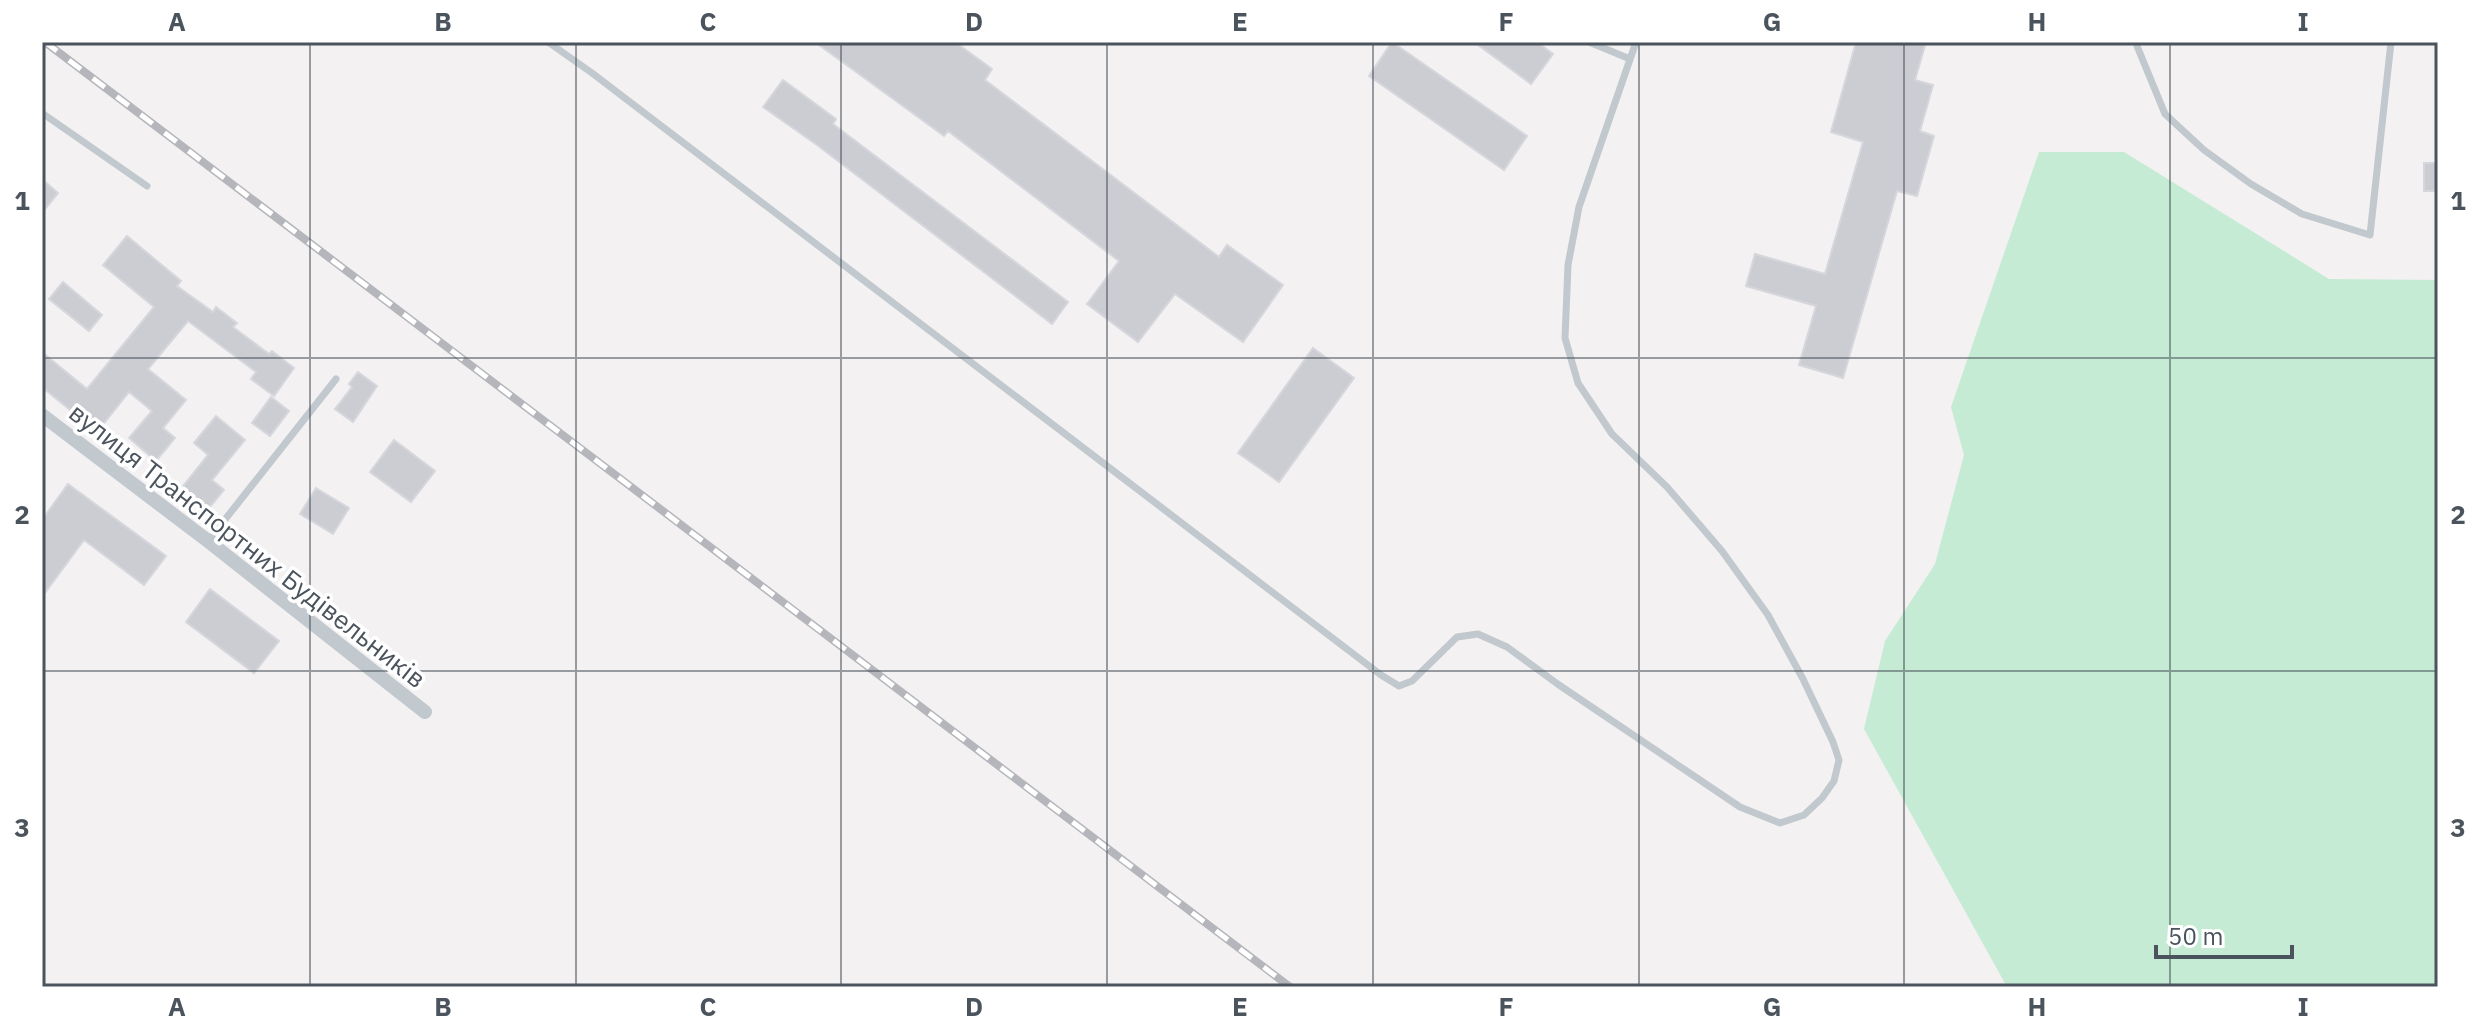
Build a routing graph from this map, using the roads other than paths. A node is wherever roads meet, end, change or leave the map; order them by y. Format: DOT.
graph roads {
  1 [pos="548,42"];
  2 [pos="1589,42"];
  3 [pos="1636,42"];
  4 [pos="2138,42"];
  5 [pos="2391,42"];
  6 [pos="1630,59"];
  7 [pos="42,113"];
  8 [pos="147,186"];
  9 [pos="336,379"];
  10 [pos="42,415"];
  11 [pos="208,541"];
  12 [pos="425,712"];
  1 -- 6 [label="lane"];
  2 -- 6 [label="lane"];
  3 -- 6 [label="lane"];
  4 -- 5 [label="lane"];
  7 -- 8 [label="lane"];
  9 -- 11 [label="lane"];
  10 -- 11 [label="street, вулиця Транспортних Будівельників"];
  11 -- 12 [label="street, вулиця Транспортних Будівельників"];
}
